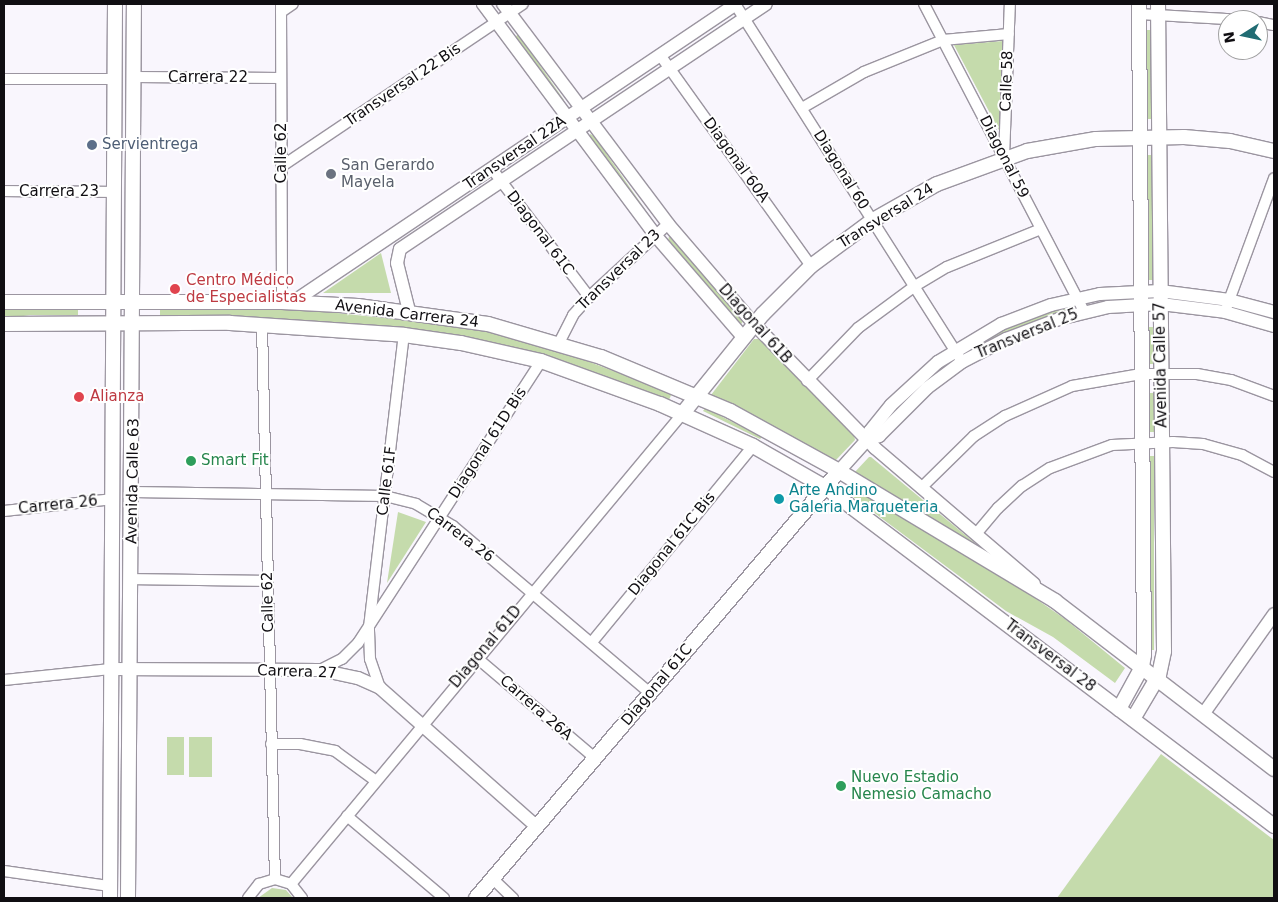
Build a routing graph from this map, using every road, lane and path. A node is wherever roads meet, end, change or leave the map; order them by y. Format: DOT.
graph roads {
  1 [pos="115,4"];
  2 [pos="134,4"];
  3 [pos="293,4"];
  4 [pos="483,4"];
  5 [pos="523,4"];
  6 [pos="736,4"];
  7 [pos="766,4"];
  8 [pos="924,4"];
  9 [pos="1010,4"];
  10 [pos="281,8"];
  11 [pos="506,8"];
  12 [pos="1139,9"];
  13 [pos="1158,9"];
  14 [pos="1218,17"];
  15 [pos="745,18"];
  16 [pos="496,22"];
  17 [pos="1009,34"];
  18 [pos="943,40"];
  19 [pos="660,55"];
  20 [pos="669,68"];
  21 [pos="134,77"];
  22 [pos="281,78"];
  23 [pos="115,79"];
  24 [pos="4,80"];
  25 [pos="581,108"];
  26 [pos="802,108"];
  27 [pos="567,118"];
  28 [pos="590,119"];
  29 [pos="576,130"];
  30 [pos="1139,136"];
  31 [pos="1159,136"];
  32 [pos="1274,151"];
  33 [pos="1004,158"];
  34 [pos="282,166"];
  35 [pos="492,169"];
  36 [pos="1274,178"];
  37 [pos="501,181"];
  38 [pos="4,191"];
  39 [pos="115,192"];
  40 [pos="873,220"];
  41 [pos="668,224"];
  42 [pos="1041,229"];
  43 [pos="655,235"];
  44 [pos="811,266"];
  45 [pos="915,286"];
  46 [pos="589,297"];
  47 [pos="1160,297"];
  48 [pos="1077,298"];
  49 [pos="1141,298"];
  50 [pos="1229,300"];
  51 [pos="4,302"];
  52 [pos="288,302"];
  53 [pos="115,303"];
  54 [pos="134,303"];
  55 [pos="409,311"];
  56 [pos="1084,311"];
  57 [pos="1224,312"];
  58 [pos="1274,312"];
  59 [pos="115,323"];
  60 [pos="134,323"];
  61 [pos="4,324"];
  62 [pos="754,324"];
  63 [pos="262,325"];
  64 [pos="1274,326"];
  65 [pos="404,335"];
  66 [pos="743,337"];
  67 [pos="559,343"];
  68 [pos="955,350"];
  69 [pos="541,361"];
  70 [pos="962,362"];
  71 [pos="1161,373"];
  72 [pos="1141,374"];
  73 [pos="807,381"];
  74 [pos="696,395"];
  75 [pos="1274,396"];
  76 [pos="683,413"];
  77 [pos="867,440"];
  78 [pos="1142,442"];
  79 [pos="1162,442"];
  80 [pos="753,446"];
  81 [pos="839,471"];
  82 [pos="1274,472"];
  83 [pos="825,487"];
  84 [pos="921,488"];
  85 [pos="133,492"];
  86 [pos="266,496"];
  87 [pos="385,496"];
  88 [pos="113,499"];
  89 [pos="4,511"];
  90 [pos="440,517"];
  91 [pos="976,534"];
  92 [pos="131,579"];
  93 [pos="267,582"];
  94 [pos="533,591"];
  95 [pos="1055,601"];
  96 [pos="1274,614"];
  97 [pos="370,627"];
  98 [pos="592,642"];
  99 [pos="478,658"];
  100 [pos="1142,667"];
  101 [pos="110,669"];
  102 [pos="129,669"];
  103 [pos="320,670"];
  104 [pos="269,671"];
  105 [pos="1157,678"];
  106 [pos="4,680"];
  107 [pos="380,688"];
  108 [pos="650,693"];
  109 [pos="1119,708"];
  110 [pos="1204,713"];
  111 [pos="1133,719"];
  112 [pos="421,724"];
  113 [pos="272,744"];
  114 [pos="595,758"];
  115 [pos="1274,769"];
  116 [pos="376,781"];
  117 [pos="347,816"];
  118 [pos="536,826"];
  119 [pos="1274,826"];
  120 [pos="4,871"];
  121 [pos="275,879"];
  122 [pos="493,879"];
  123 [pos="292,884"];
  124 [pos="110,892"];
  125 [pos="128,898"];
  126 [pos="248,898"];
  127 [pos="302,898"];
  128 [pos="444,898"];
  129 [pos="476,898"];
  130 [pos="513,898"];
  1 -- 23 [label="main road, Avenida Calle 63"];
  2 -- 21 [label="main road, Avenida Calle 63"];
  3 -- 10 [label="street"];
  4 -- 16 [label="street, Diagonal 61B"];
  5 -- 11 [label="street, Transversal 22 Bis"];
  6 -- 15 [label="street, Diagonal 60"];
  6 -- 19 [label="street, Transversal 22A"];
  7 -- 15 [label="street, Transversal 22A"];
  8 -- 18 [label="street, Diagonal 59"];
  9 -- 17 [label="street, Calle 58"];
  10 -- 22 [label="street, Calle 62"];
  11 -- 16 [label="street, Transversal 22 Bis"];
  11 -- 25 [label="street, Diagonal 61B"];
  12 -- 13 [label="street"];
  12 -- 30 [label="main road, Avenida Calle 57"];
  13 -- 14 [label="street"];
  13 -- 31 [label="main road, Avenida Calle 57"];
  15 -- 20 [label="street, Transversal 22A"];
  15 -- 26 [label="street, Diagonal 60"];
  16 -- 27 [label="street, Diagonal 61B"];
  16 -- 34 [label="street, Transversal 22 Bis"];
  17 -- 18 [label="street"];
  17 -- 33 [label="street, Calle 58"];
  18 -- 26 [label="street"];
  18 -- 33 [label="street, Diagonal 59"];
  19 -- 20 [label="street, Diagonal 60A"];
  19 -- 25 [label="street, Transversal 22A"];
  20 -- 28 [label="street, Transversal 22A"];
  20 -- 44 [label="street, Diagonal 60A"];
  21 -- 22 [label="street, Carrera 22"];
  21 -- 54 [label="main road, Avenida Calle 63"];
  22 -- 34 [label="street, Calle 62"];
  23 -- 24 [label="street"];
  23 -- 39 [label="main road, Avenida Calle 63"];
  25 -- 27 [label="street, Transversal 22A"];
  25 -- 28 [label="street, Diagonal 61B"];
  26 -- 40 [label="street, Diagonal 60"];
  27 -- 29 [label="street, Diagonal 61B"];
  27 -- 35 [label="street, Transversal 22A"];
  28 -- 29 [label="street, Transversal 22A"];
  28 -- 41 [label="street, Diagonal 61B"];
  29 -- 37 [label="street, Transversal 22A"];
  29 -- 43 [label="street, Diagonal 61B"];
  30 -- 31 [label="main road, Transversal 24"];
  30 -- 33 [label="main road, Transversal 24"];
  30 -- 49 [label="main road, Avenida Calle 57"];
  31 -- 32 [label="main road, Transversal 24"];
  31 -- 47 [label="main road, Avenida Calle 57"];
  33 -- 40 [label="main road, Transversal 24"];
  33 -- 42 [label="street, Diagonal 59"];
  34 -- 52 [label="street, Calle 62"];
  35 -- 37 [label="street, Diagonal 61C"];
  35 -- 52 [label="street, Transversal 22A"];
  36 -- 50 [label="street"];
  37 -- 46 [label="street, Diagonal 61C"];
  37 -- 55 [label="street, Transversal 22A"];
  38 -- 39 [label="street, Carrera 23"];
  39 -- 53 [label="main road, Avenida Calle 63"];
  40 -- 44 [label="main road, Transversal 24"];
  40 -- 45 [label="street, Diagonal 60"];
  41 -- 43 [label="street, Transversal 23"];
  41 -- 62 [label="street, Diagonal 61B"];
  42 -- 45 [label="street"];
  42 -- 48 [label="street, Diagonal 59"];
  43 -- 46 [label="street, Transversal 23"];
  43 -- 66 [label="street, Diagonal 61B"];
  44 -- 62 [label="main road, Transversal 24"];
  45 -- 68 [label="street, Diagonal 60"];
  45 -- 73 [label="street"];
  46 -- 67 [label="street, Transversal 23"];
  47 -- 49 [label="street, Transversal 25"];
  47 -- 50 [label="street, Transversal 25"];
  47 -- 57 [label="street, Transversal 25"];
  47 -- 71 [label="main road, Avenida Calle 57"];
  48 -- 49 [label="street, Transversal 25"];
  48 -- 56 [label="street, Diagonal 59"];
  48 -- 68 [label="street, Transversal 25"];
  49 -- 56 [label="street, Transversal 25"];
  49 -- 72 [label="main road, Avenida Calle 57"];
  50 -- 57 [label="street"];
  50 -- 58 [label="street, Transversal 25"];
  51 -- 53 [label="main road, Avenida Carrera 24"];
  52 -- 54 [label="main road, Avenida Carrera 24"];
  52 -- 55 [label="main road, Avenida Carrera 24"];
  53 -- 54 [label="main road, Avenida Carrera 24"];
  53 -- 59 [label="main road, Avenida Calle 63"];
  54 -- 60 [label="main road, Avenida Calle 63"];
  55 -- 67 [label="main road, Avenida Carrera 24"];
  56 -- 70 [label="street, Transversal 25"];
  57 -- 64 [label="street, Transversal 25"];
  59 -- 60 [label="main road, Avenida Carrera 24"];
  59 -- 61 [label="main road, Avenida Carrera 24"];
  59 -- 88 [label="main road, Avenida Calle 63"];
  60 -- 63 [label="main road, Avenida Carrera 24"];
  60 -- 85 [label="main road, Avenida Calle 63"];
  62 -- 66 [label="main road, Transversal 24"];
  62 -- 73 [label="street, Diagonal 61B"];
  63 -- 65 [label="main road, Avenida Carrera 24"];
  63 -- 86 [label="street, Calle 62"];
  65 -- 69 [label="main road, Avenida Carrera 24"];
  65 -- 87 [label="street, Calle 61F"];
  66 -- 74 [label="main road, Transversal 24"];
  67 -- 74 [label="main road, Avenida Carrera 24"];
  68 -- 70 [label="street, Diagonal 60"];
  68 -- 77 [label="street, Transversal 25"];
  69 -- 76 [label="main road, Avenida Carrera 24"];
  69 -- 90 [label="street, Diagonal 61D Bis"];
  70 -- 77 [label="street, Transversal 25"];
  71 -- 72 [label="street"];
  71 -- 75 [label="street"];
  71 -- 79 [label="main road, Avenida Calle 57"];
  72 -- 78 [label="main road, Avenida Calle 57"];
  72 -- 84 [label="street"];
  73 -- 77 [label="street, Diagonal 61B"];
  74 -- 76 [label="main road, Transversal 24"];
  74 -- 81 [label="main road, Avenida Carrera 24"];
  76 -- 80 [label="main road, Avenida Carrera 24"];
  76 -- 94 [label="street, Diagonal 61D"];
  77 -- 81 [label="street, Transversal 25"];
  77 -- 84 [label="street, Diagonal 61B"];
  78 -- 79 [label="street"];
  78 -- 91 [label="street"];
  78 -- 100 [label="main road, Avenida Calle 57"];
  79 -- 82 [label="street"];
  79 -- 105 [label="main road, Avenida Calle 57"];
  80 -- 83 [label="main road, Avenida Carrera 24"];
  80 -- 98 [label="street, Diagonal 61C Bis"];
  81 -- 83 [label="main road, Diagonal 61C"];
  81 -- 95 [label="main road"];
  83 -- 108 [label="main road, Diagonal 61C"];
  83 -- 109 [label="main road, Transversal 28"];
  84 -- 91 [label="street, Diagonal 61B"];
  85 -- 86 [label="street, Carrera 26"];
  85 -- 92 [label="main road, Avenida Calle 63"];
  86 -- 87 [label="street, Carrera 26"];
  86 -- 93 [label="street, Calle 62"];
  87 -- 90 [label="street, Carrera 26"];
  87 -- 97 [label="street, Calle 61F"];
  88 -- 89 [label="street, Carrera 26"];
  88 -- 101 [label="main road, Avenida Calle 63"];
  90 -- 94 [label="street, Carrera 26"];
  90 -- 97 [label="street, Diagonal 61D Bis"];
  91 -- 95 [label="street, Diagonal 61B"];
  92 -- 93 [label="street"];
  92 -- 102 [label="main road, Avenida Calle 63"];
  93 -- 104 [label="street, Calle 62"];
  94 -- 98 [label="street, Carrera 26"];
  94 -- 99 [label="street, Diagonal 61D"];
  95 -- 100 [label="main road"];
  96 -- 110 [label="street"];
  97 -- 103 [label="street, Diagonal 61D Bis"];
  97 -- 107 [label="street, Calle 61F"];
  98 -- 108 [label="street, Carrera 26"];
  99 -- 112 [label="street, Diagonal 61D"];
  99 -- 114 [label="street, Carrera 26A"];
  100 -- 105 [label="main road"];
  100 -- 109 [label="main road, Avenida Calle 57"];
  101 -- 102 [label="street, Carrera 27"];
  101 -- 106 [label="street, Carrera 27"];
  101 -- 124 [label="main road, Avenida Calle 63"];
  102 -- 104 [label="street, Carrera 27"];
  102 -- 125 [label="main road, Avenida Calle 63"];
  103 -- 104 [label="street, Carrera 27"];
  103 -- 107 [label="street, Carrera 27"];
  104 -- 113 [label="street, Calle 62"];
  105 -- 110 [label="main road"];
  105 -- 111 [label="main road, Avenida Calle 57"];
  107 -- 112 [label="street, Carrera 27"];
  108 -- 114 [label="main road, Diagonal 61C"];
  109 -- 111 [label="main road, Transversal 28"];
  110 -- 115 [label="main road"];
  111 -- 119 [label="main road, Transversal 28"];
  112 -- 116 [label="street, Diagonal 61D"];
  112 -- 118 [label="street, Carrera 27"];
  113 -- 116 [label="street"];
  113 -- 121 [label="street, Calle 62"];
  114 -- 118 [label="main road, Diagonal 61C"];
  116 -- 117 [label="street, Diagonal 61D"];
  117 -- 123 [label="street, Diagonal 61D"];
  117 -- 128 [label="street"];
  118 -- 122 [label="main road, Diagonal 61C"];
  120 -- 124 [label="street"];
  121 -- 123 [label="street"];
  121 -- 126 [label="street"];
  122 -- 129 [label="main road, Diagonal 61C"];
  122 -- 130 [label="street"];
  123 -- 127 [label="street"];
}
